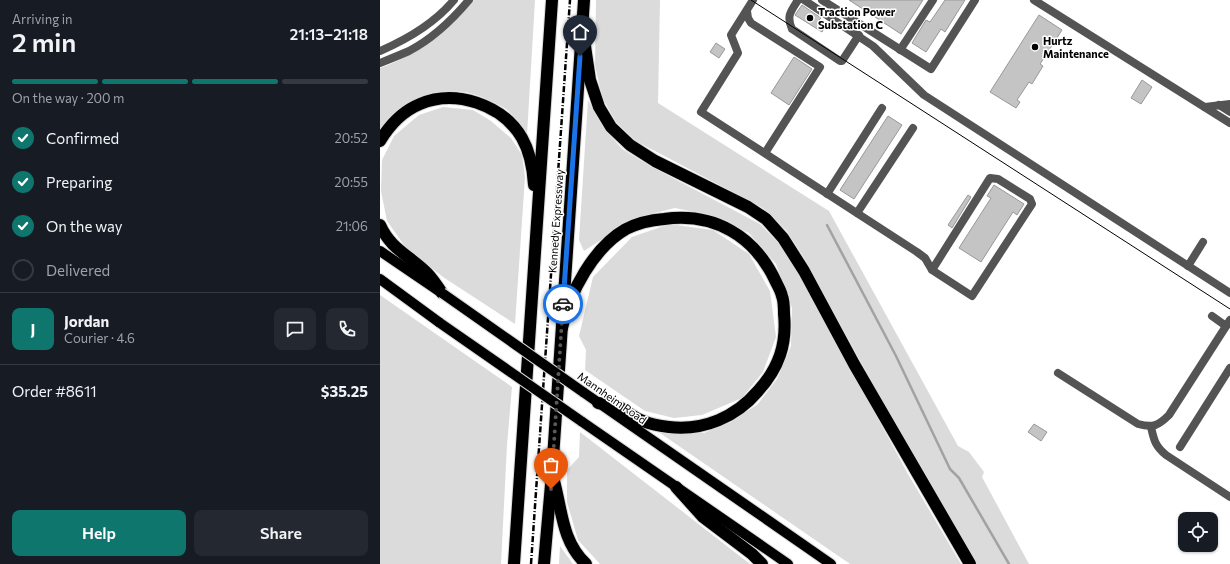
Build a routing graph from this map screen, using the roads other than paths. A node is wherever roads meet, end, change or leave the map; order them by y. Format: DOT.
graph roads {
  1 [pos="454,0"];
  2 [pos="469,0"];
  3 [pos="552,0"];
  4 [pos="584,0"];
  5 [pos="753,0"];
  6 [pos="798,0"];
  7 [pos="804,0"];
  8 [pos="822,0"];
  9 [pos="933,0"];
  10 [pos="975,0"];
  11 [pos="1034,0"];
  12 [pos="747,11"];
  13 [pos="582,26"];
  14 [pos="859,36"];
  15 [pos="900,50"];
  16 [pos="380,51"];
  17 [pos="380,63"];
  18 [pos="1230,106"];
  19 [pos="1205,107"];
  20 [pos="882,108"];
  21 [pos="1230,123"];
  22 [pos="913,128"];
  23 [pos="380,141"];
  24 [pos="765,153"];
  25 [pos="827,194"];
  26 [pos="857,214"];
  27 [pos="380,225"];
  28 [pos="1203,242"];
  29 [pos="380,251"];
  30 [pos="535,259"];
  31 [pos="1188,266"];
  32 [pos="932,270"];
  33 [pos="380,279"];
  34 [pos="442,293"];
  35 [pos="1230,293"];
  36 [pos="1212,316"];
  37 [pos="1228,323"];
  38 [pos="562,328"];
  39 [pos="1230,368"];
  40 [pos="1058,373"];
  41 [pos="598,403"];
  42 [pos="1151,427"];
  43 [pos="1180,447"];
  44 [pos="552,473"];
  45 [pos="676,487"];
  46 [pos="1230,497"];
  47 [pos="514,564"];
  48 [pos="544,564"];
  49 [pos="586,564"];
  50 [pos="762,564"];
  51 [pos="788,564"];
  52 [pos="831,564"];
  53 [pos="970,564"];
  1 -- 16 [label="street"];
  2 -- 17 [label="street"];
  3 -- 30 [label="highway, Kennedy Expressway"];
  4 -- 13 [label="highway, Kennedy Expressway"];
  5 -- 12 [label="street"];
  6 -- 14 [label="street"];
  7 -- 14 [label="street"];
  8 -- 15 [label="street"];
  9 -- 15 [label="street"];
  10 -- 15 [label="street"];
  11 -- 19 [label="street"];
  12 -- 24 [label="street"];
  12 -- 24 [label="street"];
  13 -- 38 [label="highway, Kennedy Expressway"];
  13 -- 53 [label="highway"];
  14 -- 31 [label="street"];
  18 -- 19 [label="street"];
  19 -- 21 [label="street"];
  20 -- 25 [label="street"];
  22 -- 26 [label="street"];
  23 -- 30 [label="highway"];
  24 -- 25 [label="street"];
  25 -- 26 [label="street"];
  26 -- 32 [label="street"];
  27 -- 34 [label="highway"];
  28 -- 31 [label="street"];
  29 -- 34 [label="main road, Mannheim Road"];
  30 -- 47 [label="highway, Kennedy Expressway"];
  31 -- 35 [label="street"];
  32 -- 32 [label="street"];
  33 -- 45 [label="main road, bridge"];
  34 -- 41 [label="main road, Mannheim Road, bridge"];
  36 -- 37 [label="street"];
  37 -- 42 [label="street"];
  38 -- 41 [label="highway"];
  38 -- 44 [label="highway, Kennedy Expressway"];
  39 -- 43 [label="street"];
  40 -- 42 [label="street"];
  41 -- 52 [label="main road, Mannheim Road"];
  42 -- 46 [label="street"];
  44 -- 48 [label="highway, Kennedy Expressway"];
  44 -- 49 [label="highway"];
  45 -- 50 [label="highway"];
  45 -- 51 [label="main road"];
}
